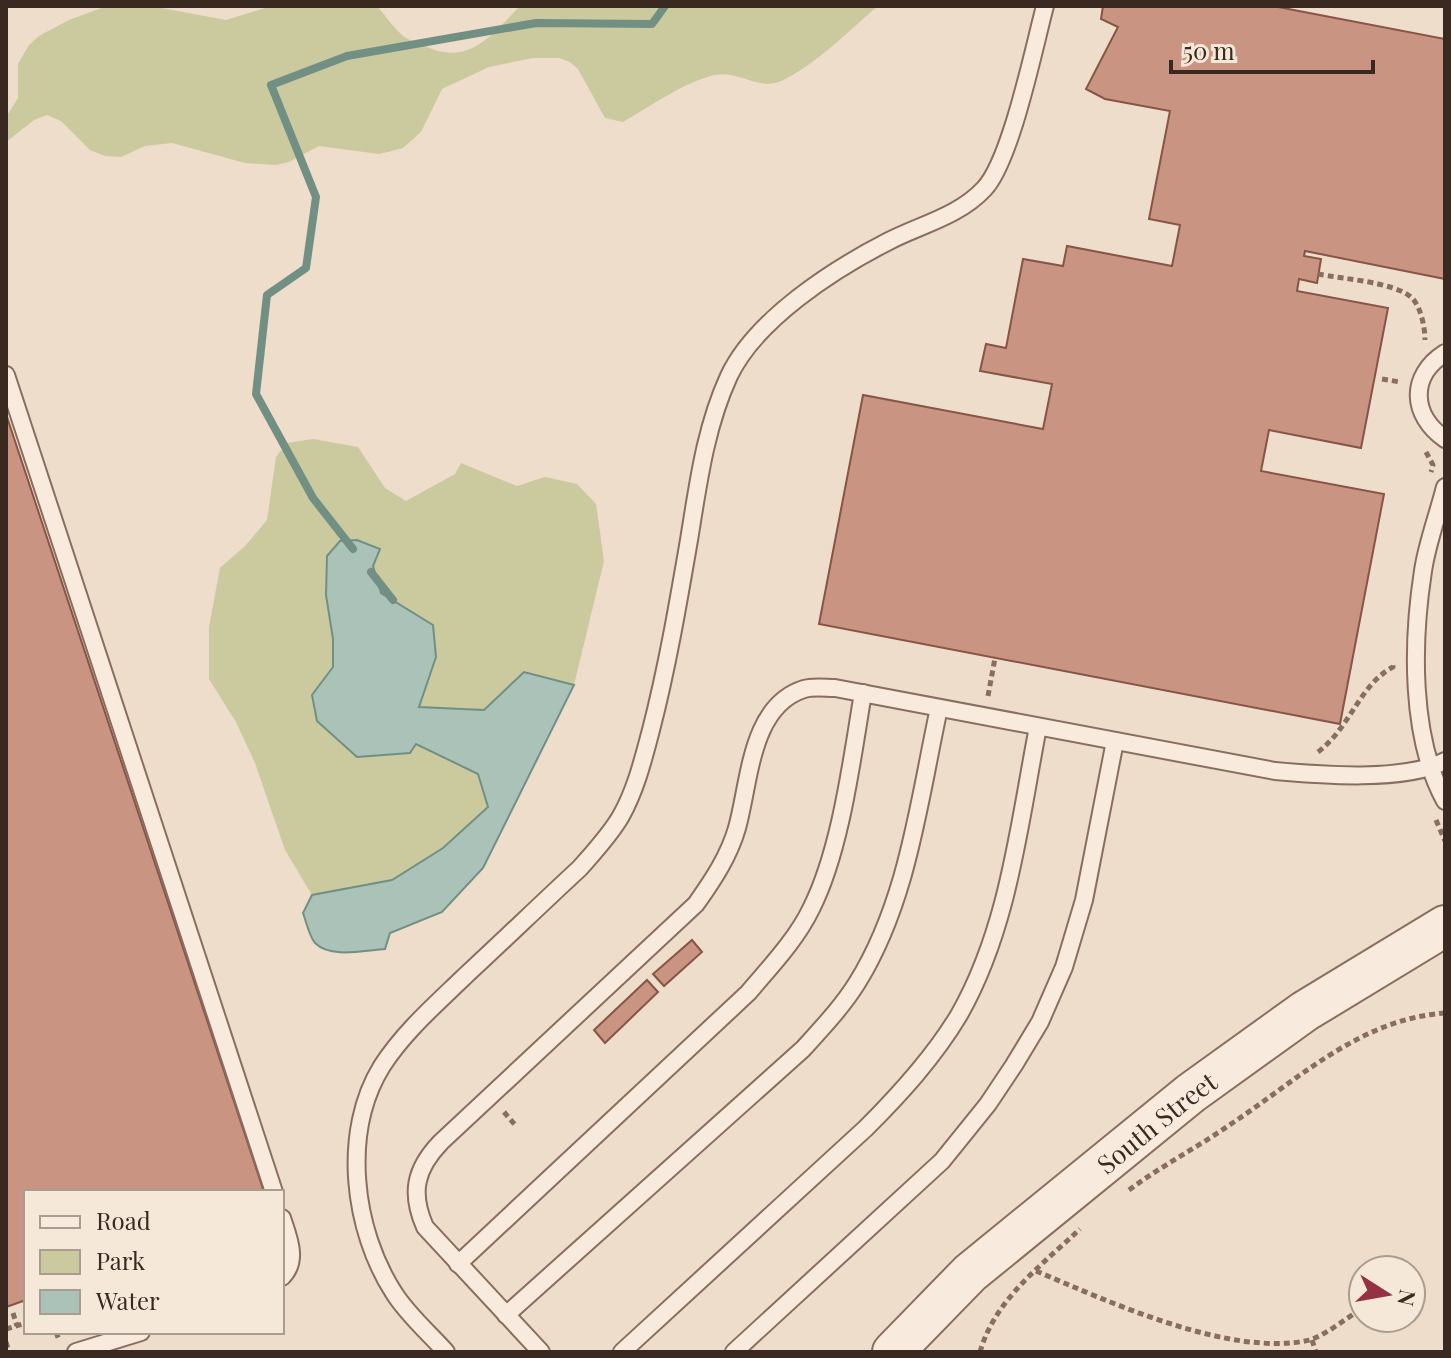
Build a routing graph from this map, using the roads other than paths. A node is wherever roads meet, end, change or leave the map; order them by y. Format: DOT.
graph roads {
  1 [pos="1045,6"];
  2 [pos="1445,353"];
  3 [pos="6,375"];
  4 [pos="1445,439"];
  5 [pos="1437,483"];
  6 [pos="1440,528"];
  7 [pos="863,693"];
  8 [pos="939,708"];
  9 [pos="1038,727"];
  10 [pos="1115,741"];
  11 [pos="1438,765"];
  12 [pos="1445,801"];
  13 [pos="1445,926"];
  14 [pos="273,1190"];
  15 [pos="284,1224"];
  16 [pos="458,1264"];
  17 [pos="284,1275"];
  18 [pos="506,1315"];
  19 [pos="134,1334"];
  20 [pos="76,1352"];
  21 [pos="446,1352"];
  22 [pos="541,1352"];
  23 [pos="622,1352"];
  24 [pos="734,1352"];
  25 [pos="893,1352"];
  1 -- 21 [label="lane"];
  2 -- 4 [label="lane"];
  3 -- 14 [label="lane"];
  5 -- 6 [label="lane"];
  6 -- 11 [label="lane"];
  7 -- 8 [label="lane"];
  7 -- 16 [label="lane"];
  7 -- 16 [label="lane"];
  8 -- 9 [label="lane"];
  8 -- 18 [label="lane"];
  9 -- 10 [label="lane"];
  9 -- 23 [label="lane"];
  10 -- 11 [label="lane"];
  10 -- 24 [label="lane"];
  11 -- 12 [label="lane"];
  13 -- 25 [label="street, South Street"];
  15 -- 17 [label="lane"];
  16 -- 18 [label="lane"];
  18 -- 22 [label="lane"];
  19 -- 20 [label="lane"];
}
